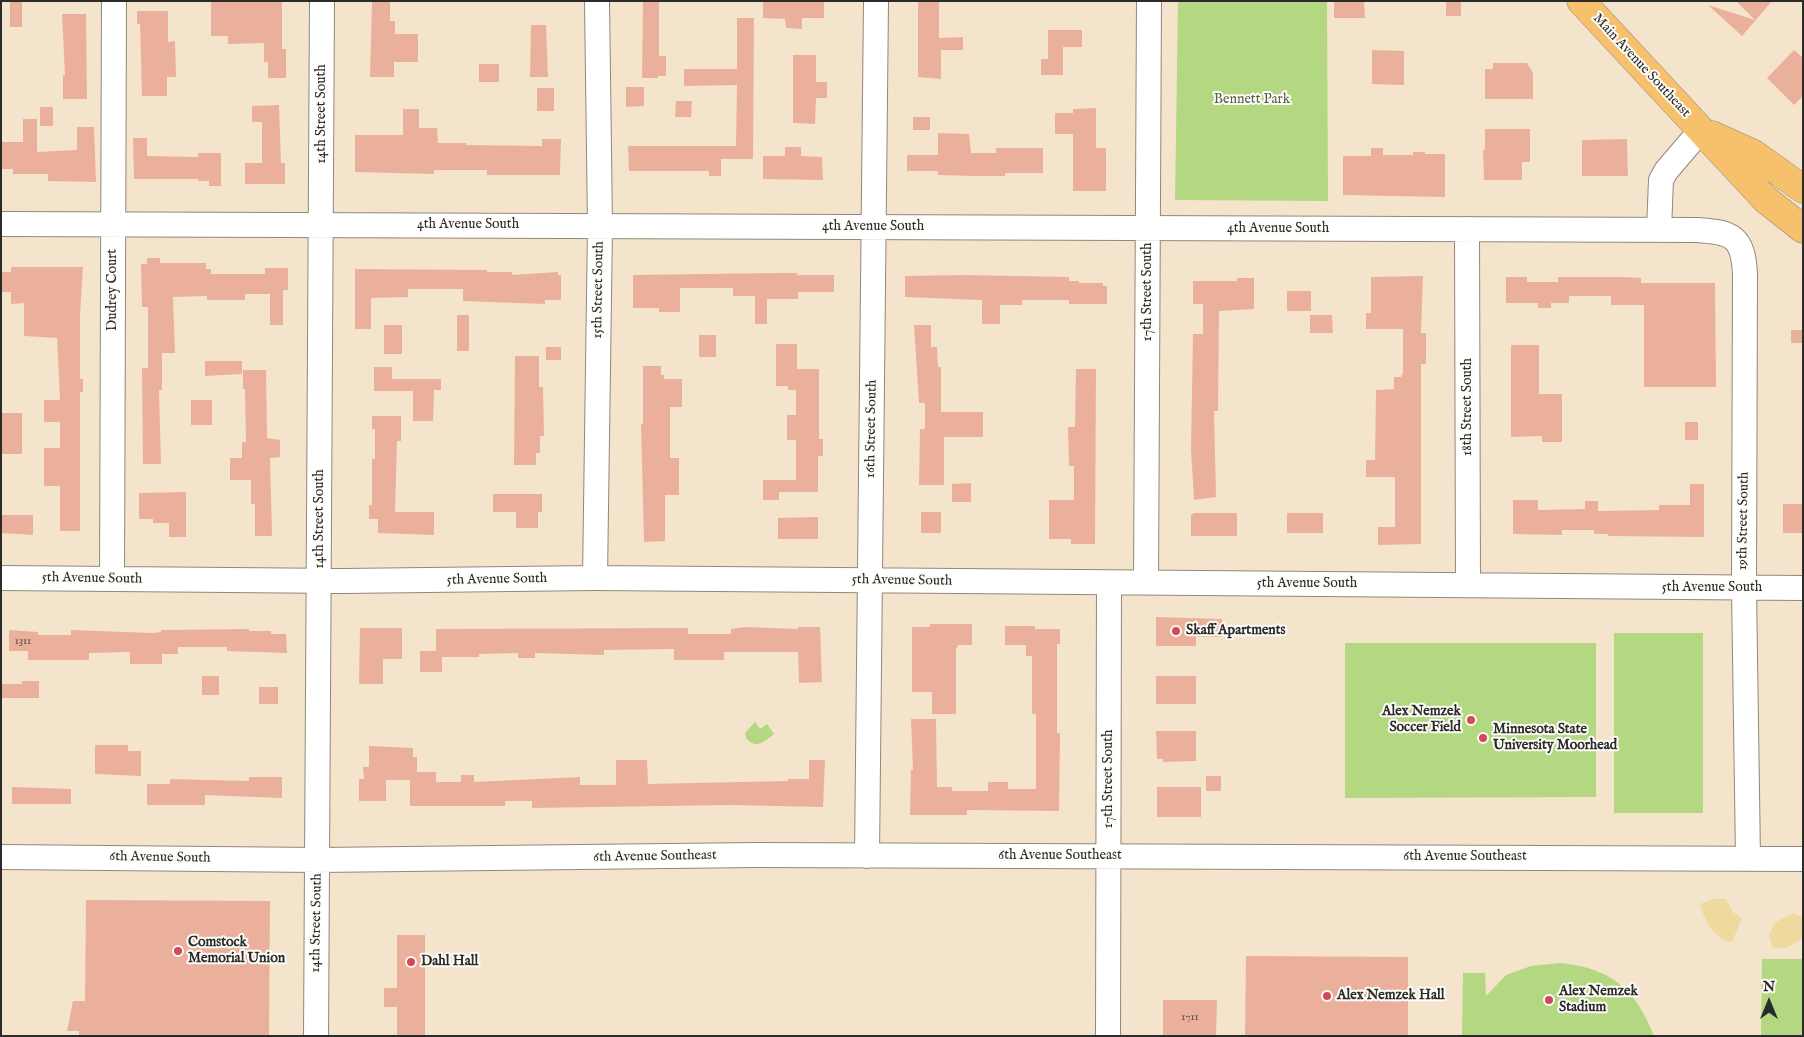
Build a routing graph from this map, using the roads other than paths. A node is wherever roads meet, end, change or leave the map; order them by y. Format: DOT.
graph roads {
  1 [pos="114,1"];
  2 [pos="322,1"];
  3 [pos="598,1"];
  4 [pos="876,1"];
  5 [pos="1149,1"];
  6 [pos="1581,1"];
  7 [pos="1701,130"];
  8 [pos="1803,189"];
  9 [pos="1,224"];
  10 [pos="113,224"];
  11 [pos="322,225"];
  12 [pos="600,226"];
  13 [pos="875,227"];
  14 [pos="1148,228"];
  15 [pos="1467,229"];
  16 [pos="1803,229"];
  17 [pos="1659,230"];
  18 [pos="1739,246"];
  19 [pos="1,578"];
  20 [pos="595,578"];
  21 [pos="112,579"];
  22 [pos="319,581"];
  23 [pos="870,581"];
  24 [pos="1146,582"];
  25 [pos="1109,583"];
  26 [pos="1468,585"];
  27 [pos="1744,588"];
  28 [pos="1803,588"];
  29 [pos="866,856"];
  30 [pos="1108,856"];
  31 [pos="1,857"];
  32 [pos="1748,858"];
  33 [pos="1803,858"];
  34 [pos="318,860"];
  35 [pos="316,1036"];
  36 [pos="1108,1036"];
  1 -- 10 [label="street, Dudrey Court"];
  2 -- 11 [label="street, 14th Street South"];
  3 -- 12 [label="street, 15th Street South"];
  4 -- 13 [label="street, 16th Street South"];
  5 -- 14 [label="street, 17th Street South"];
  6 -- 7 [label="main road, Main Avenue Southeast"];
  7 -- 8 [label="main road, Main Avenue Southeast"];
  7 -- 16 [label="main road, Main Avenue Southeast"];
  7 -- 17 [label="street"];
  9 -- 10 [label="street, 4th Avenue South"];
  10 -- 11 [label="street, 4th Avenue South"];
  10 -- 21 [label="street, Dudrey Court"];
  11 -- 12 [label="street, 4th Avenue South"];
  11 -- 22 [label="street, 14th Street South"];
  12 -- 13 [label="street, 4th Avenue South"];
  12 -- 20 [label="street, 15th Street South"];
  13 -- 14 [label="street, 4th Avenue South"];
  13 -- 23 [label="street, 16th Street South"];
  14 -- 15 [label="street, 4th Avenue South"];
  14 -- 24 [label="street, 17th Street South"];
  15 -- 17 [label="street, 4th Avenue South"];
  15 -- 26 [label="street, 18th Street South"];
  17 -- 18 [label="street, 4th Avenue South"];
  18 -- 27 [label="street, 19th Street South"];
  19 -- 21 [label="street, 5th Avenue South"];
  20 -- 22 [label="street, 5th Avenue South"];
  20 -- 23 [label="street, 5th Avenue South"];
  21 -- 22 [label="street, 5th Avenue South"];
  22 -- 34 [label="street, 14th Street South"];
  23 -- 25 [label="street, 5th Avenue South"];
  23 -- 29 [label="street, 16th Street South"];
  24 -- 25 [label="street, 5th Avenue South"];
  24 -- 26 [label="street, 5th Avenue South"];
  25 -- 30 [label="street, 17th Street South"];
  26 -- 27 [label="street, 5th Avenue South"];
  27 -- 28 [label="street, 5th Avenue South"];
  27 -- 32 [label="street, 19th Street South"];
  29 -- 30 [label="street, 6th Avenue Southeast"];
  29 -- 34 [label="street, 6th Avenue Southeast"];
  30 -- 32 [label="street, 6th Avenue Southeast"];
  30 -- 36 [label="street, 17th Street South"];
  31 -- 34 [label="street, 6th Avenue South"];
  32 -- 33 [label="street, 6th Avenue Southeast"];
  34 -- 35 [label="street, 14th Street South"];
}
